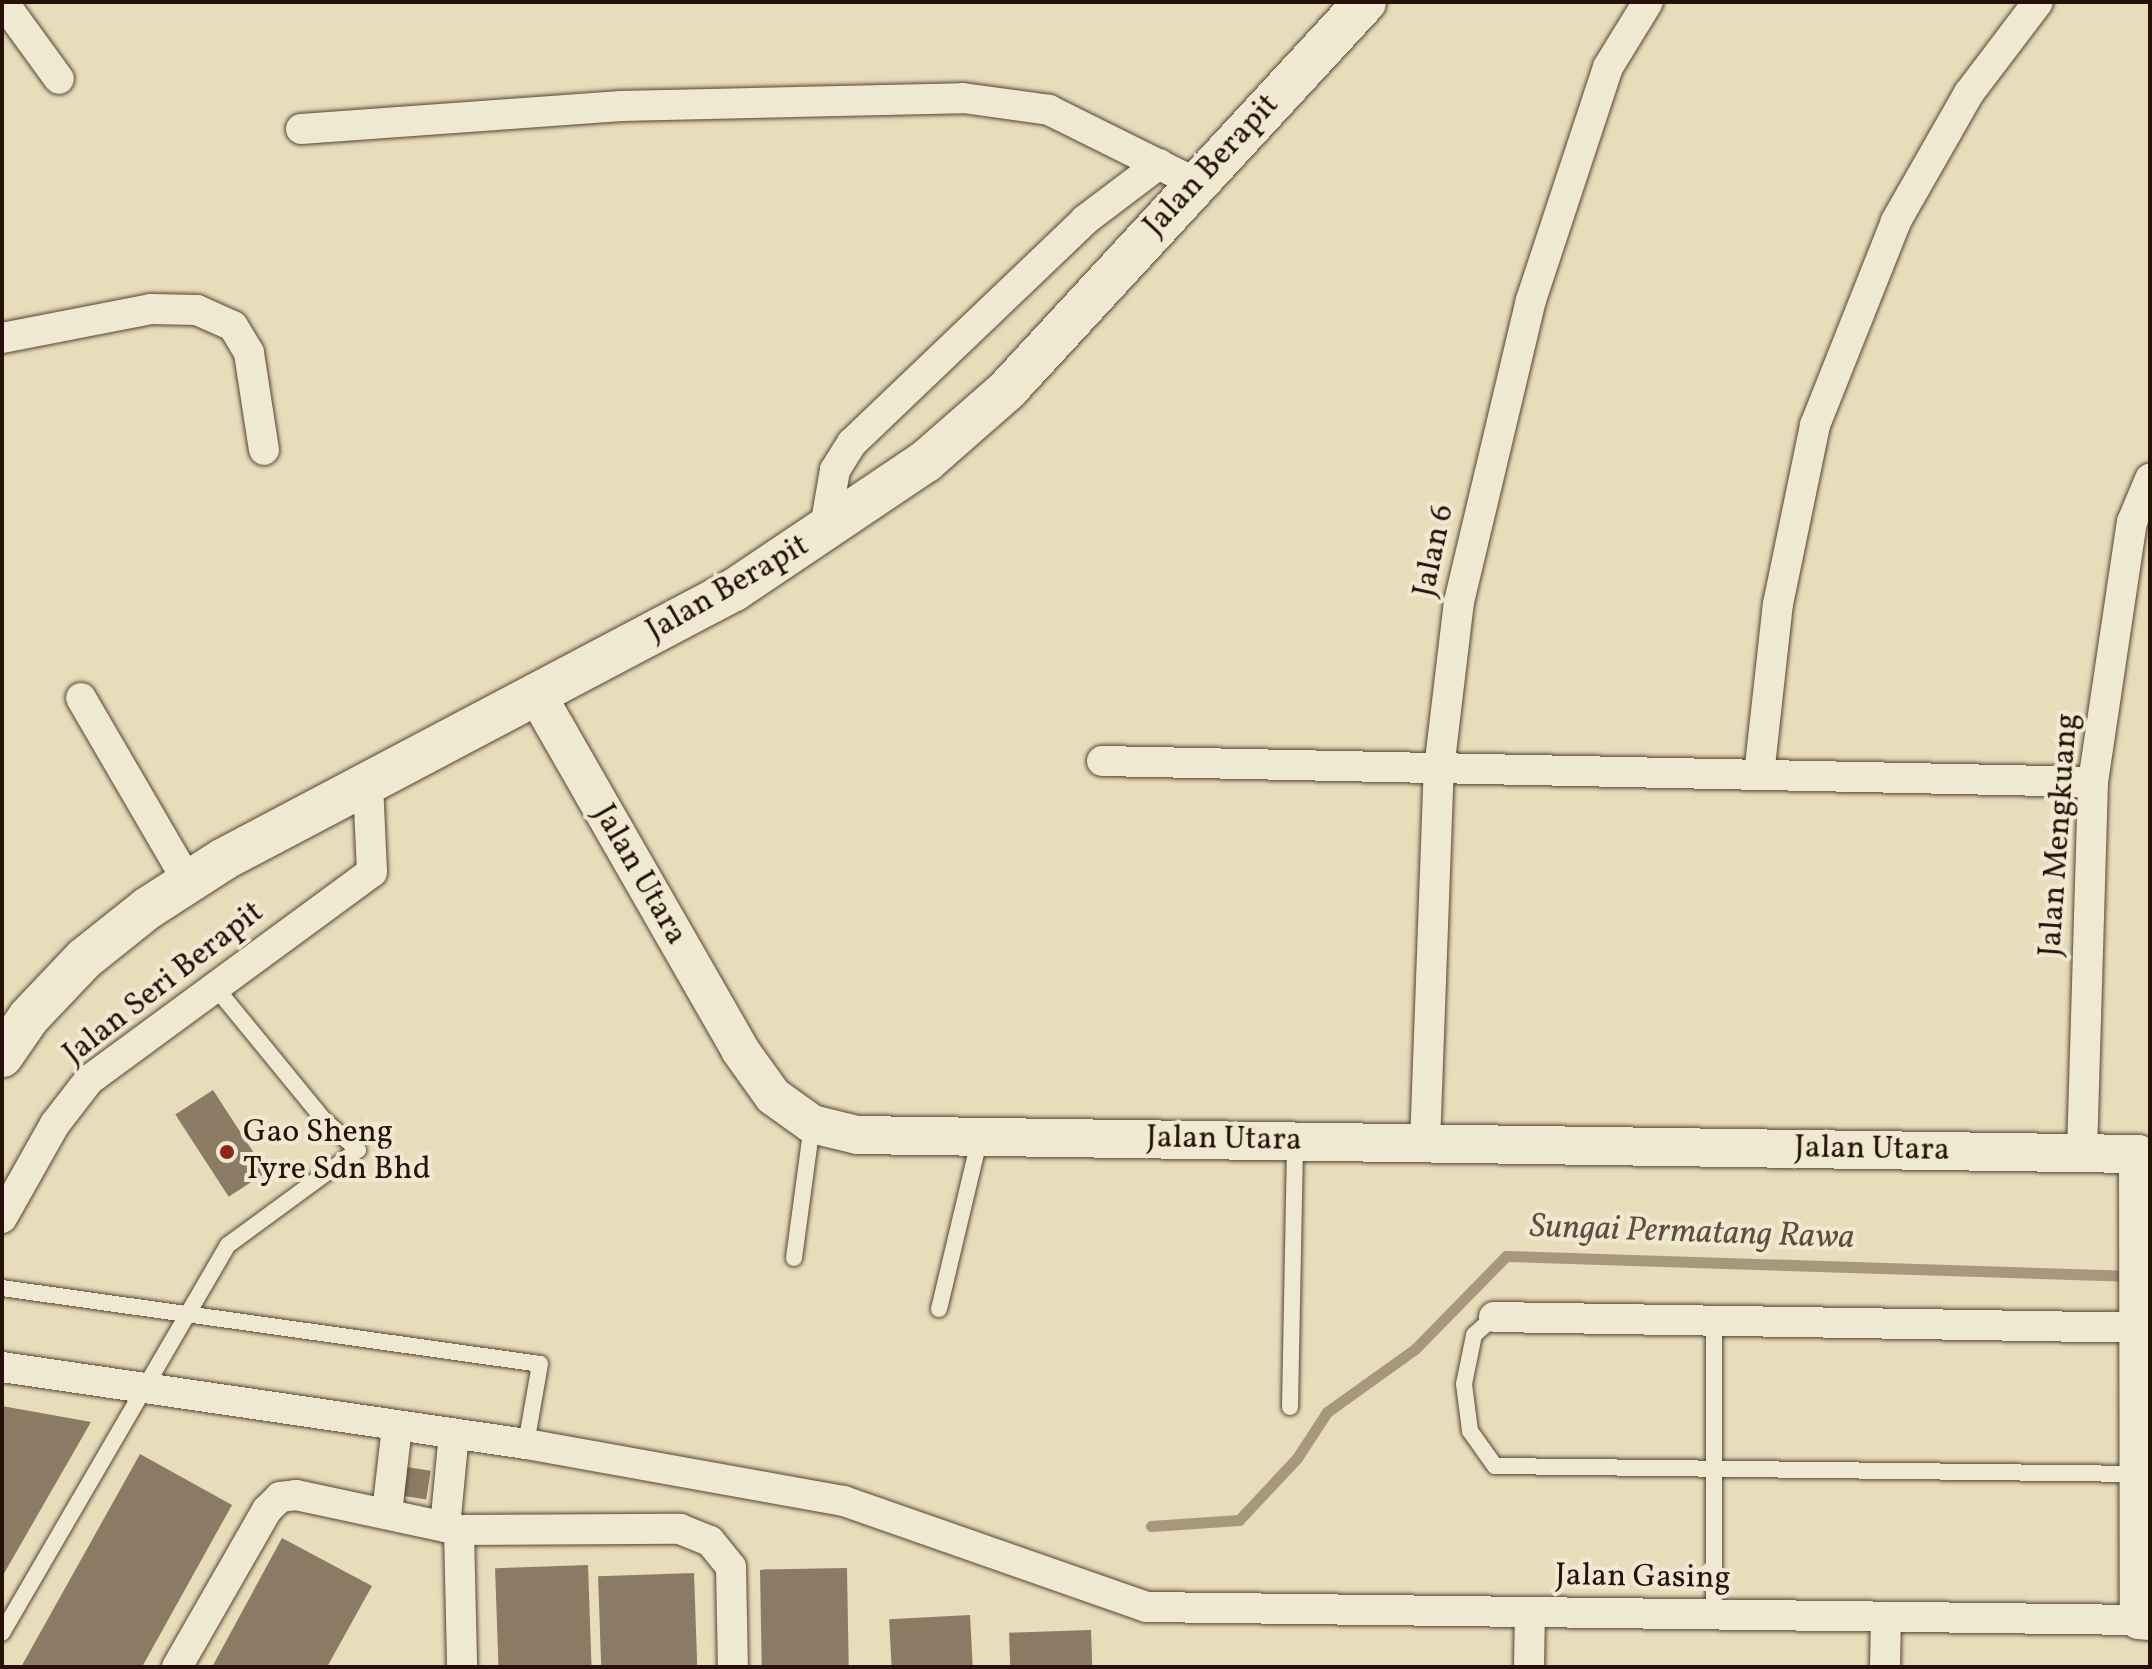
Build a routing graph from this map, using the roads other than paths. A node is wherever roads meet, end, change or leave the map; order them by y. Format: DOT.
graph roads {
  1 [pos="3,2"];
  2 [pos="1365,2"];
  3 [pos="1648,2"];
  4 [pos="2038,2"];
  5 [pos="59,79"];
  6 [pos="301,129"];
  7 [pos="1159,164"];
  8 [pos="1196,183"];
  9 [pos="2,338"];
  10 [pos="264,450"];
  11 [pos="2150,479"];
  12 [pos="824,533"];
  13 [pos="537,695"];
  14 [pos="81,698"];
  15 [pos="1102,761"];
  16 [pos="1439,769"];
  17 [pos="1759,775"];
  18 [pos="2093,782"];
  19 [pos="368,784"];
  20 [pos="188,882"];
  21 [pos="215,987"];
  22 [pos="2,1056"];
  23 [pos="812,1124"];
  24 [pos="980,1137"];
  25 [pos="1295,1141"];
  26 [pos="1425,1144"];
  27 [pos="2082,1153"];
  28 [pos="2144,1154"];
  29 [pos="2,1218"];
  30 [pos="794,1258"];
  31 [pos="2,1288"];
  32 [pos="939,1309"];
  33 [pos="186,1316"];
  34 [pos="1494,1317"];
  35 [pos="1714,1320"];
  36 [pos="2144,1328"];
  37 [pos="2,1367"];
  38 [pos="144,1389"];
  39 [pos="1290,1407"];
  40 [pos="397,1426"];
  41 [pos="454,1434"];
  42 [pos="526,1444"];
  43 [pos="1713,1469"];
  44 [pos="2144,1474"];
  45 [pos="387,1513"];
  46 [pos="452,1529"];
  47 [pos="1530,1612"];
  48 [pos="1714,1614"];
  49 [pos="1886,1617"];
  50 [pos="2144,1620"];
  51 [pos="2,1633"];
  52 [pos="177,1667"];
  53 [pos="462,1667"];
  54 [pos="733,1667"];
  55 [pos="1529,1667"];
  56 [pos="1885,1667"];
  1 -- 5 [label="street"];
  2 -- 8 [label="main road, Jalan Berapit"];
  3 -- 16 [label="street, Jalan 6"];
  4 -- 17 [label="street"];
  6 -- 7 [label="street"];
  7 -- 8 [label="street"];
  7 -- 12 [label="street"];
  8 -- 12 [label="main road, Jalan Berapit"];
  9 -- 10 [label="street"];
  11 -- 18 [label="street, Jalan Mengkuang"];
  12 -- 13 [label="main road, Jalan Berapit"];
  13 -- 19 [label="main road, Jalan Berapit"];
  13 -- 23 [label="street, Jalan Utara"];
  14 -- 20 [label="street"];
  15 -- 16 [label="street"];
  16 -- 17 [label="street"];
  16 -- 26 [label="street, Jalan 6"];
  17 -- 18 [label="street"];
  18 -- 27 [label="street, Jalan Mengkuang"];
  19 -- 20 [label="main road, Jalan Berapit"];
  19 -- 21 [label="street, Jalan Seri Berapit"];
  20 -- 22 [label="main road, Jalan Berapit"];
  21 -- 29 [label="street, Jalan Seri Berapit"];
  21 -- 33 [label="lane"];
  23 -- 24 [label="street, Jalan Utara"];
  23 -- 30 [label="lane"];
  24 -- 25 [label="street, Jalan Utara"];
  24 -- 32 [label="lane"];
  25 -- 26 [label="street, Jalan Utara"];
  25 -- 39 [label="lane"];
  26 -- 27 [label="street, Jalan Utara"];
  27 -- 28 [label="street, Jalan Utara"];
  28 -- 36 [label="street"];
  31 -- 33 [label="lane"];
  33 -- 38 [label="lane"];
  33 -- 42 [label="lane"];
  34 -- 35 [label="street"];
  34 -- 43 [label="lane"];
  35 -- 36 [label="street"];
  35 -- 43 [label="lane"];
  36 -- 44 [label="street"];
  37 -- 38 [label="street, Jalan Gasing"];
  38 -- 40 [label="street, Jalan Gasing"];
  38 -- 51 [label="lane"];
  40 -- 41 [label="street, Jalan Gasing"];
  40 -- 45 [label="street"];
  41 -- 42 [label="street, Jalan Gasing"];
  41 -- 46 [label="street"];
  42 -- 47 [label="street, Jalan Gasing"];
  43 -- 44 [label="lane"];
  43 -- 48 [label="lane"];
  44 -- 50 [label="street"];
  45 -- 46 [label="street"];
  45 -- 52 [label="street"];
  46 -- 53 [label="street"];
  46 -- 54 [label="street"];
  47 -- 48 [label="street, Jalan Gasing"];
  47 -- 55 [label="street"];
  48 -- 49 [label="street, Jalan Gasing"];
  49 -- 50 [label="street, Jalan Gasing"];
  49 -- 56 [label="street"];
}
